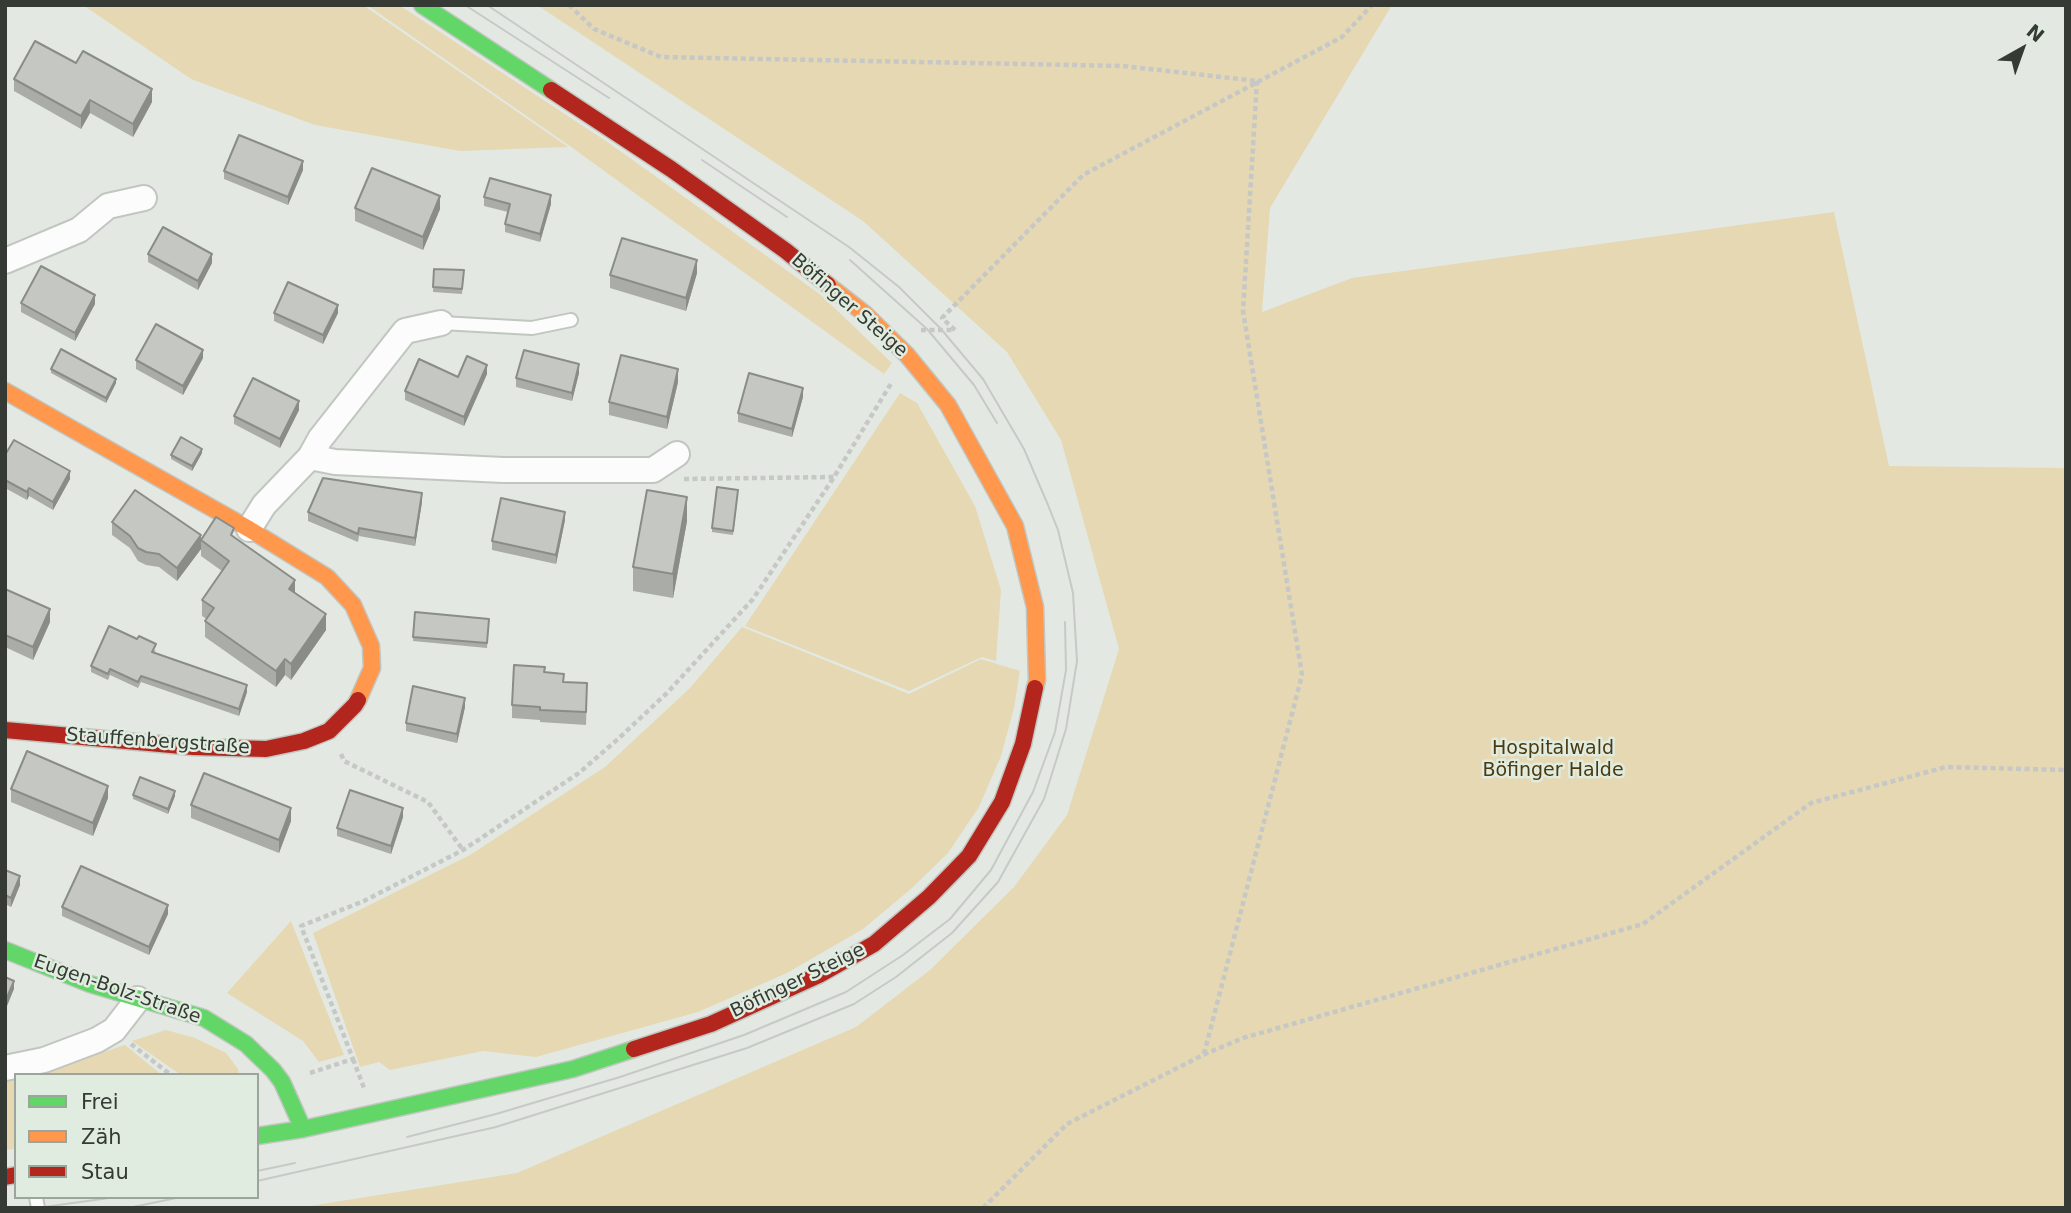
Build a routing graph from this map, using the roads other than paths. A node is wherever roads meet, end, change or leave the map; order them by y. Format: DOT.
graph roads {
  1 [pos="422,5"];
  2 [pos="144,198"];
  3 [pos="5,261"];
  4 [pos="571,320"];
  5 [pos="441,323"];
  6 [pos="5,391"];
  7 [pos="677,454"];
  8 [pos="310,457"];
  9 [pos="249,529"];
  10 [pos="5,730"];
  11 [pos="5,950"];
  12 [pos="138,999"];
  13 [pos="5,1068"];
  14 [pos="303,1129"];
  15 [pos="259,1136"];
  1 -- 14 [label="street, Böfinger Steige"];
  2 -- 3 [label="street"];
  4 -- 5 [label="lane"];
  5 -- 8 [label="street"];
  6 -- 9 [label="street, Stauffenbergstraße"];
  7 -- 8 [label="street"];
  8 -- 9 [label="street"];
  9 -- 10 [label="street, Stauffenbergstraße"];
  11 -- 12 [label="street, Eugen-Bolz-Straße"];
  12 -- 13 [label="street"];
  12 -- 14 [label="street, Eugen-Bolz-Straße"];
  14 -- 15 [label="street, Böfinger Steige"];
}
